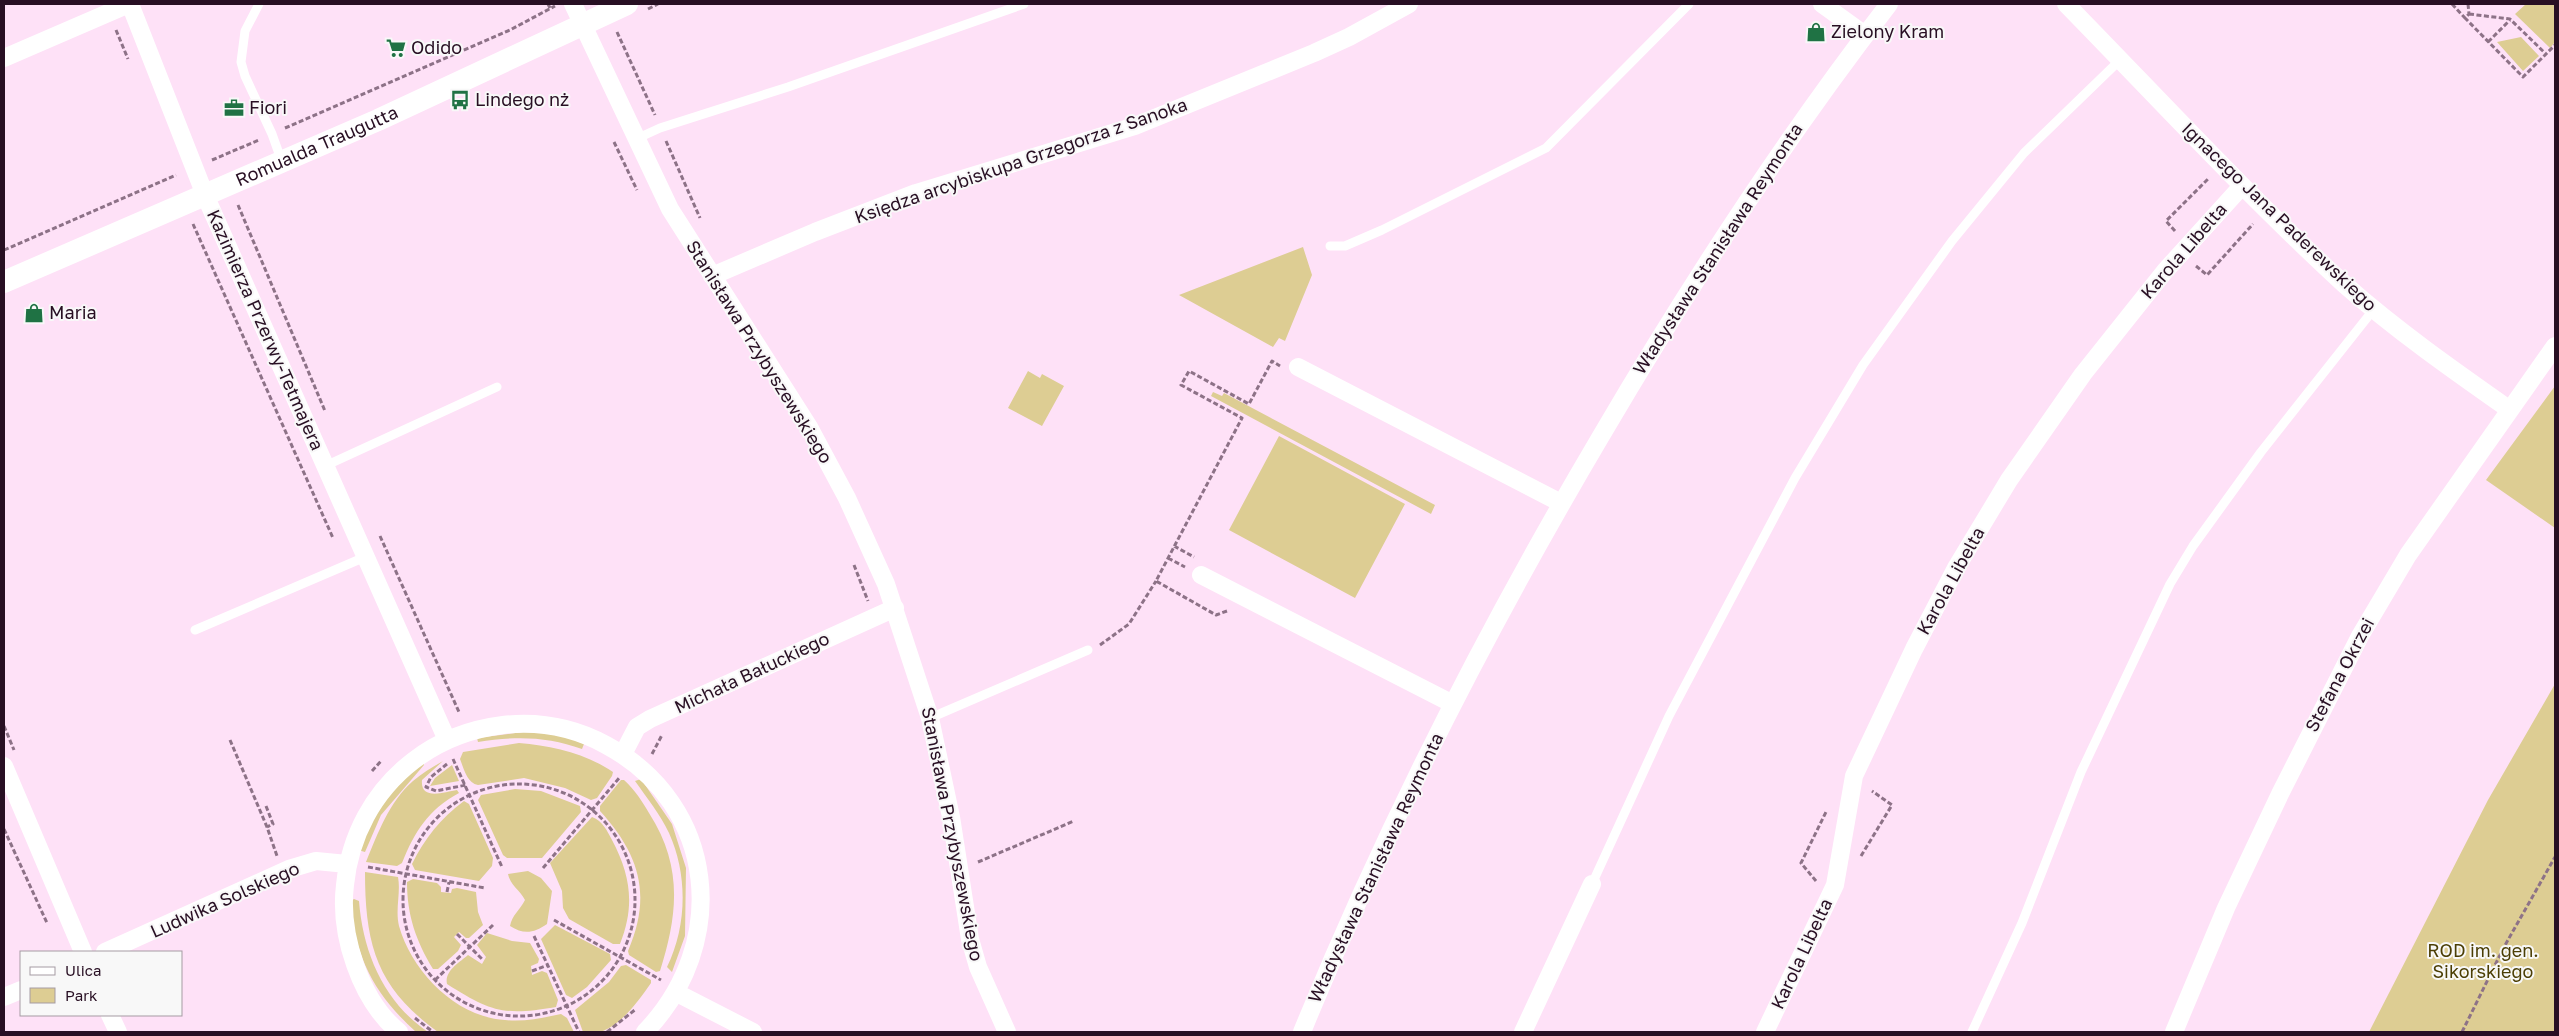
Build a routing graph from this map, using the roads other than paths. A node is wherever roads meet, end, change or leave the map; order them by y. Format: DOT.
graph roads {
  1 [pos="130,4"];
  2 [pos="259,4"];
  3 [pos="573,4"];
  4 [pos="627,4"];
  5 [pos="1024,4"];
  6 [pos="1409,4"];
  7 [pos="1689,4"];
  8 [pos="1822,4"];
  9 [pos="1888,4"];
  10 [pos="2066,4"];
  11 [pos="583,25"];
  12 [pos="1865,35"];
  13 [pos="4,58"];
  14 [pos="2120,60"];
  15 [pos="636,139"];
  16 [pos="282,162"];
  17 [pos="2242,186"];
  18 [pos="205,195"];
  19 [pos="1330,246"];
  20 [pos="712,276"];
  21 [pos="4,282"];
  22 [pos="2374,309"];
  23 [pos="2555,346"];
  24 [pos="1293,369"];
  25 [pos="498,387"];
  26 [pos="2510,410"];
  27 [pos="325,466"];
  28 [pos="1561,504"];
  29 [pos="365,556"];
  30 [pos="1201,575"];
  31 [pos="895,608"];
  32 [pos="195,630"];
  33 [pos="1088,650"];
  34 [pos="1452,704"];
  35 [pos="930,718"];
  36 [pos="448,747"];
  37 [pos="623,754"];
  38 [pos="4,766"];
  39 [pos="347,864"];
  40 [pos="1592,884"];
  41 [pos="83,951"];
  42 [pos="107,951"];
  43 [pos="20,990"];
  44 [pos="677,993"];
  45 [pos="4,997"];
  46 [pos="110,1016"];
  47 [pos="118,1032"];
  48 [pos="399,1032"];
  49 [pos="645,1032"];
  50 [pos="752,1032"];
  51 [pos="1007,1032"];
  52 [pos="1302,1032"];
  53 [pos="1523,1032"];
  54 [pos="1765,1032"];
  55 [pos="1972,1032"];
  56 [pos="2174,1032"];
  1 -- 13 [label="street"];
  1 -- 18 [label="street, Kazimierza Przerwy-Tetmajera"];
  2 -- 16 [label="lane"];
  3 -- 11 [label="street, Stanisława Przybyszewskiego"];
  4 -- 11 [label="street, Romualda Traugutta"];
  5 -- 15 [label="lane"];
  6 -- 20 [label="street, Księdza arcybiskupa Grzegorza z Sanoka"];
  7 -- 19 [label="lane"];
  8 -- 12 [label="street"];
  9 -- 12 [label="street, Władysława Stanisława Reymonta"];
  10 -- 14 [label="street, Ignacego Jana Paderewskiego"];
  11 -- 15 [label="street, Stanisława Przybyszewskiego"];
  11 -- 16 [label="street, Romualda Traugutta"];
  12 -- 28 [label="street, Władysława Stanisława Reymonta"];
  14 -- 17 [label="street, Ignacego Jana Paderewskiego"];
  14 -- 40 [label="lane"];
  15 -- 20 [label="street, Stanisława Przybyszewskiego"];
  16 -- 18 [label="street, Romualda Traugutta"];
  17 -- 22 [label="street, Ignacego Jana Paderewskiego"];
  17 -- 54 [label="street, Karola Libelta"];
  18 -- 21 [label="street, Romualda Traugutta"];
  18 -- 27 [label="street, Kazimierza Przerwy-Tetmajera"];
  20 -- 31 [label="street, Stanisława Przybyszewskiego"];
  22 -- 26 [label="street, Ignacego Jana Paderewskiego"];
  22 -- 55 [label="lane"];
  23 -- 26 [label="street, Stefana Okrzei"];
  24 -- 28 [label="street"];
  25 -- 27 [label="lane, Kazimierza Przerwy-Tetmajera"];
  26 -- 56 [label="street, Stefana Okrzei"];
  27 -- 29 [label="street, Kazimierza Przerwy-Tetmajera"];
  28 -- 34 [label="street, Władysława Stanisława Reymonta"];
  29 -- 32 [label="lane"];
  29 -- 36 [label="street, Kazimierza Przerwy-Tetmajera"];
  30 -- 34 [label="street"];
  31 -- 35 [label="street, Stanisława Przybyszewskiego"];
  31 -- 37 [label="street, Michała Bałuckiego"];
  33 -- 35 [label="lane"];
  34 -- 52 [label="street, Władysława Stanisława Reymonta"];
  35 -- 51 [label="street, Stanisława Przybyszewskiego"];
  36 -- 37 [label="street"];
  36 -- 39 [label="street"];
  37 -- 44 [label="street"];
  38 -- 41 [label="street"];
  39 -- 42 [label="street, Ludwika Solskiego"];
  39 -- 48 [label="street"];
  40 -- 53 [label="street"];
  43 -- 45 [label="street"];
  44 -- 49 [label="street"];
  44 -- 50 [label="street"];
  46 -- 47 [label="street"];
}
